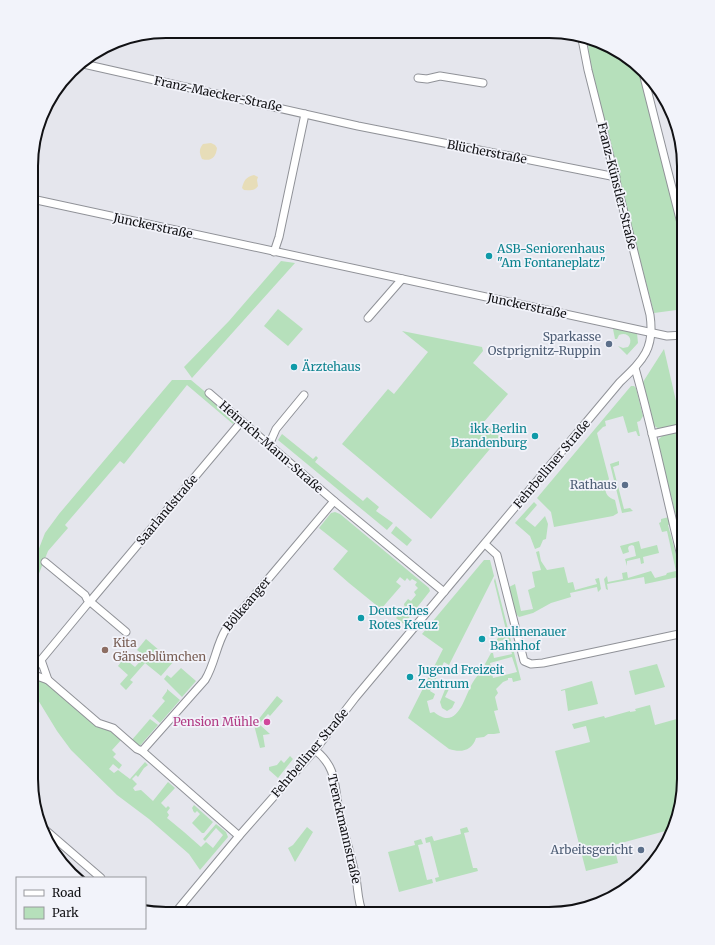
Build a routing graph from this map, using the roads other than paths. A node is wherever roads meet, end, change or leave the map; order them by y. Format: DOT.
graph roads {
  1 [pos="583,42"];
  2 [pos="86,66"];
  3 [pos="418,78"];
  4 [pos="645,81"];
  5 [pos="483,83"];
  6 [pos="305,114"];
  7 [pos="358,126"];
  8 [pos="616,177"];
  9 [pos="38,200"];
  10 [pos="677,207"];
  11 [pos="274,252"];
  12 [pos="402,279"];
  13 [pos="368,318"];
  14 [pos="652,333"];
  15 [pos="677,335"];
  16 [pos="635,368"];
  17 [pos="209,393"];
  18 [pos="304,394"];
  19 [pos="241,422"];
  20 [pos="677,429"];
  21 [pos="652,434"];
  22 [pos="269,445"];
  23 [pos="334,501"];
  24 [pos="677,539"];
  25 [pos="485,544"];
  26 [pos="45,562"];
  27 [pos="444,592"];
  28 [pos="90,600"];
  29 [pos="126,632"];
  30 [pos="677,634"];
  31 [pos="41,660"];
  32 [pos="38,664"];
  33 [pos="38,676"];
  34 [pos="48,680"];
  35 [pos="315,750"];
  36 [pos="142,752"];
  37 [pos="51,835"];
  38 [pos="239,836"];
  39 [pos="100,877"];
  40 [pos="180,907"];
  41 [pos="360,907"];
  1 -- 8 [label="street, Franz-Künstler-Straße"];
  2 -- 6 [label="street, Franz-Maecker-Straße"];
  3 -- 5 [label="street"];
  4 -- 10 [label="street"];
  6 -- 7 [label="street, Franz-Maecker-Straße"];
  6 -- 11 [label="street"];
  7 -- 8 [label="street, Blücherstraße"];
  8 -- 14 [label="street, Franz-Künstler-Straße"];
  9 -- 11 [label="street, Junckerstraße"];
  11 -- 12 [label="street, Junckerstraße"];
  12 -- 13 [label="street"];
  12 -- 14 [label="street, Junckerstraße"];
  14 -- 15 [label="street, Junckerstraße"];
  14 -- 16 [label="street, Fehrbelliner Straße"];
  16 -- 21 [label="street"];
  16 -- 25 [label="street, Fehrbelliner Straße"];
  17 -- 19 [label="street, Heinrich-Mann-Straße"];
  18 -- 22 [label="street"];
  19 -- 22 [label="street, Heinrich-Mann-Straße"];
  19 -- 28 [label="street, Saarlandstraße"];
  20 -- 21 [label="street"];
  21 -- 24 [label="street"];
  22 -- 23 [label="street, Heinrich-Mann-Straße"];
  23 -- 27 [label="street"];
  23 -- 36 [label="street, Bölkeanger"];
  25 -- 27 [label="street, Fehrbelliner Straße"];
  25 -- 30 [label="street"];
  26 -- 28 [label="street"];
  27 -- 35 [label="street, Fehrbelliner Straße"];
  28 -- 29 [label="street"];
  28 -- 31 [label="street, Saarlandstraße"];
  31 -- 32 [label="street, Saarlandstraße"];
  31 -- 34 [label="street"];
  33 -- 34 [label="street"];
  34 -- 36 [label="street"];
  35 -- 38 [label="street, Fehrbelliner Straße"];
  35 -- 41 [label="street, Trenckmannstraße"];
  36 -- 38 [label="street"];
  37 -- 39 [label="street"];
  38 -- 40 [label="street, Fehrbelliner Straße"];
}
